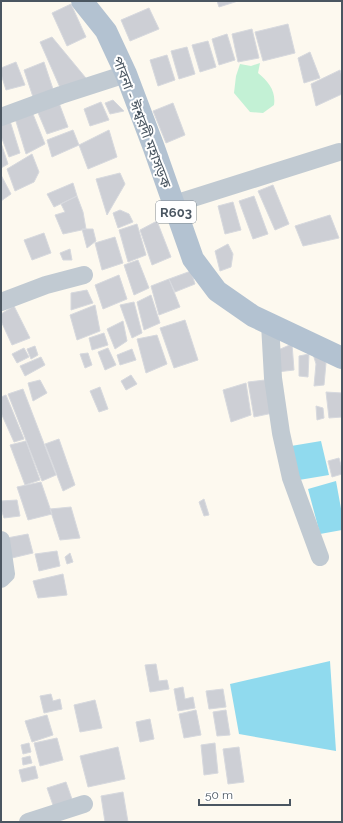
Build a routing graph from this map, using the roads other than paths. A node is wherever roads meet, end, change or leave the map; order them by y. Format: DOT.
graph roads {
  1 [pos="82,1"];
  2 [pos="126,74"];
  3 [pos="1,117"];
  4 [pos="339,152"];
  5 [pos="174,204"];
  6 [pos="84,275"];
  7 [pos="1,302"];
  8 [pos="270,324"];
  9 [pos="342,358"];
  10 [pos="1,540"];
  11 [pos="320,557"];
  12 [pos="1,579"];
  13 [pos="84,804"];
  14 [pos="28,822"];
  1 -- 2 [label="main road, পাবনা - ঈশ্বরদী মহাসড়ক / R603"];
  2 -- 3 [label="street"];
  2 -- 5 [label="main road, পাবনা - ঈশ্বরদী মহাসড়ক / R603"];
  4 -- 5 [label="street"];
  5 -- 8 [label="main road, পাবনা - ঈশ্বরদী মহাসড়ক / R603"];
  6 -- 7 [label="street"];
  8 -- 9 [label="main road, পাবনা - ঈশ্বরদী মহাসড়ক / R603"];
  8 -- 11 [label="street"];
  10 -- 12 [label="street"];
  13 -- 14 [label="street"];
}
